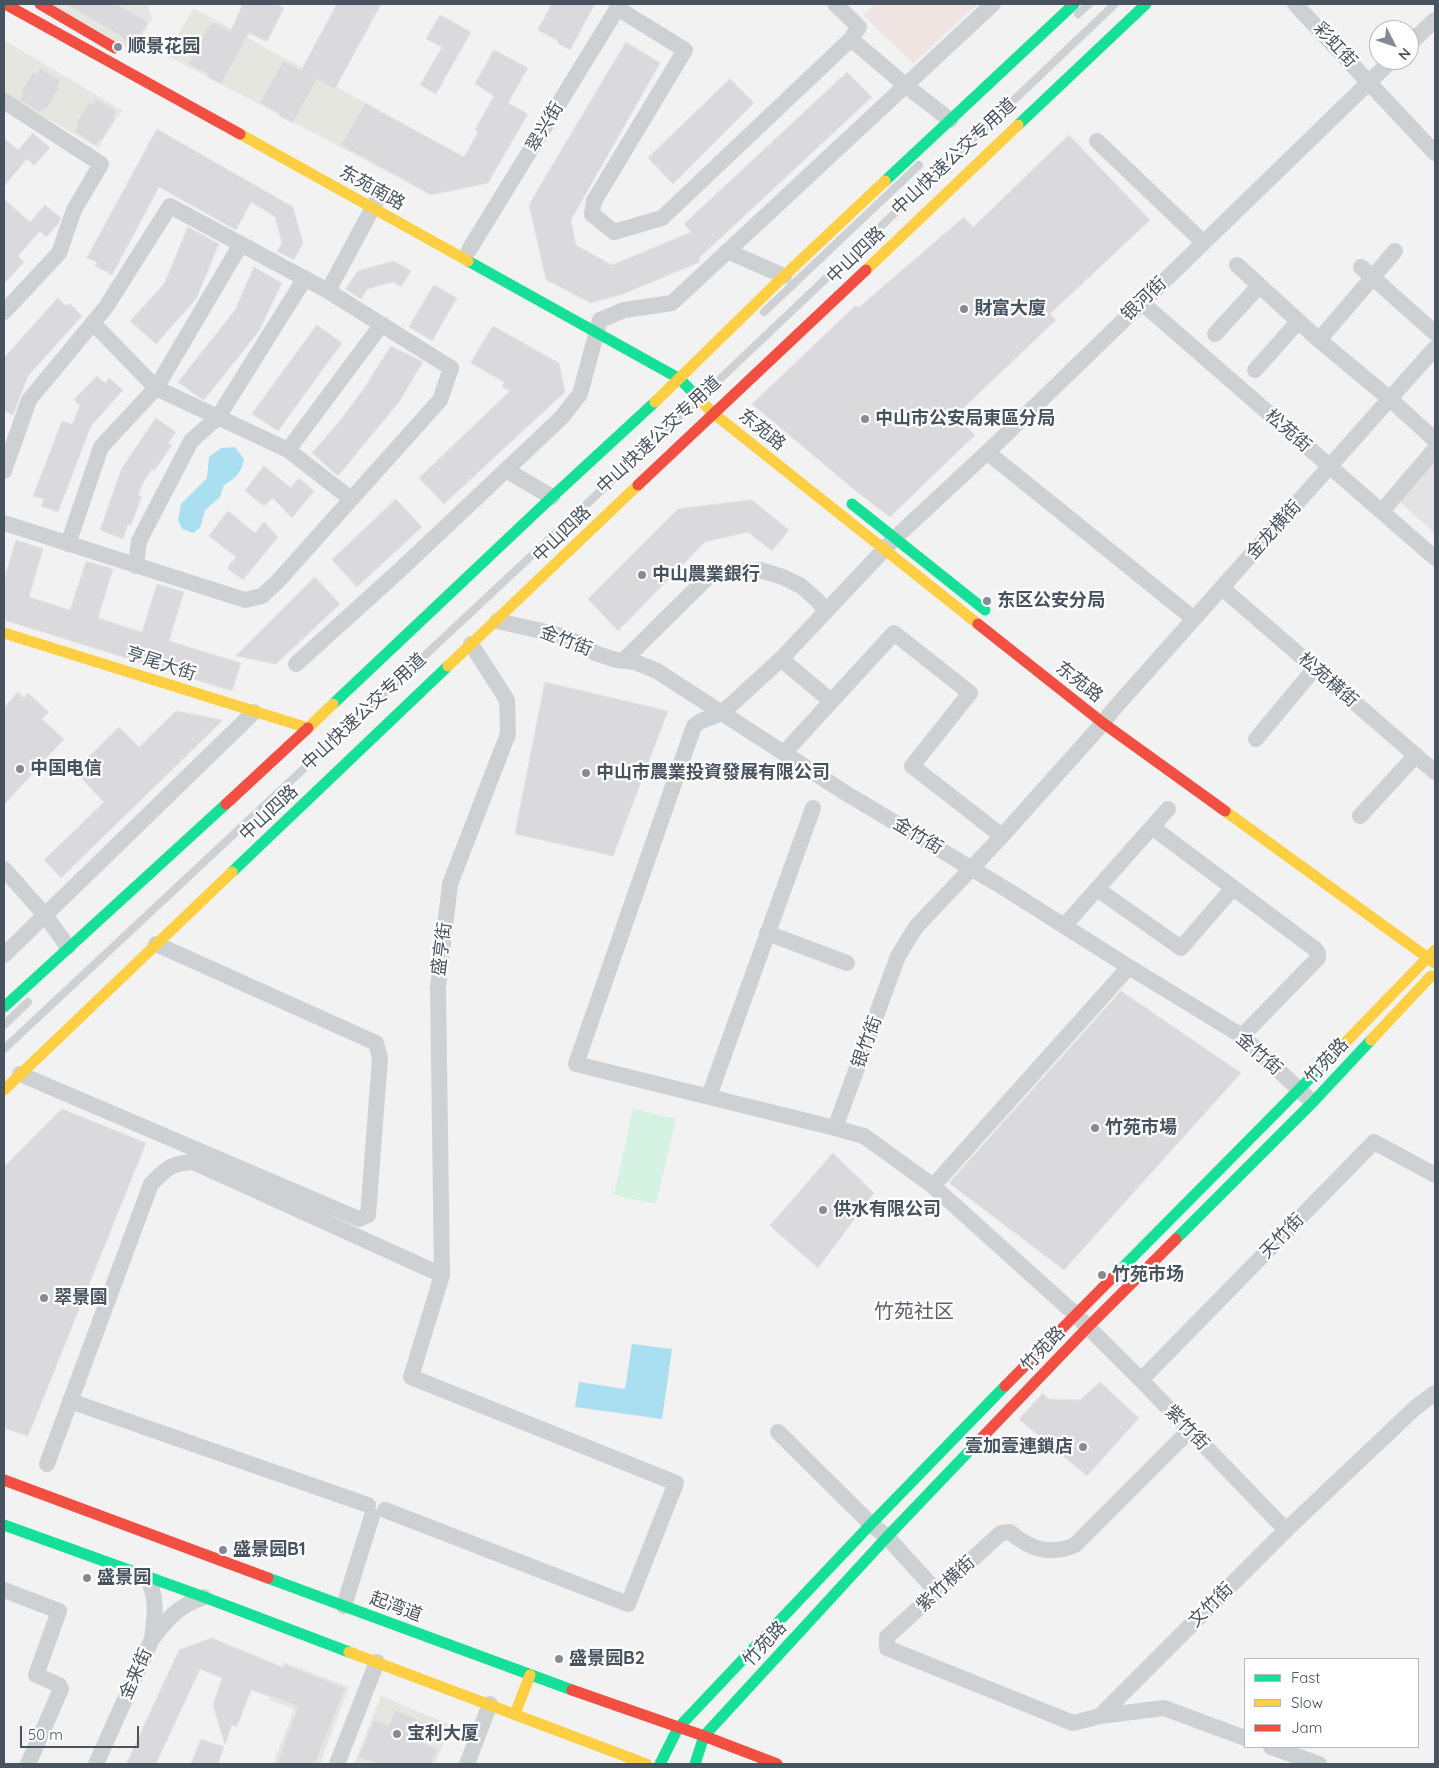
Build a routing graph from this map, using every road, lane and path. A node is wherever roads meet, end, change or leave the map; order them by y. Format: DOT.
graph roads {
  1 [pos="5,4"];
  2 [pos="40,4"];
  3 [pos="835,4"];
  4 [pos="993,4"];
  5 [pos="1074,4"];
  6 [pos="1089,4"];
  7 [pos="1115,4"];
  8 [pos="1146,4"];
  9 [pos="1295,4"];
  10 [pos="619,6"];
  11 [pos="1075,17"];
  12 [pos="1435,20"];
  13 [pos="1419,35"];
  14 [pos="852,39"];
  15 [pos="124,53"];
  16 [pos="1382,70"];
  17 [pos="1369,82"];
  18 [pos="905,85"];
  19 [pos="4,101"];
  20 [pos="950,120"];
  21 [pos="259,131"];
  22 [pos="1097,141"];
  23 [pos="1435,153"];
  24 [pos="925,159"];
  25 [pos="375,204"];
  26 [pos="1203,242"];
  27 [pos="241,244"];
  28 [pos="469,250"];
  29 [pos="1395,251"];
  30 [pos="727,252"];
  31 [pos="1237,265"];
  32 [pos="1367,272"];
  33 [pos="784,276"];
  34 [pos="305,278"];
  35 [pos="1259,286"];
  36 [pos="328,291"];
  37 [pos="548,292"];
  38 [pos="1141,302"];
  39 [pos="4,312"];
  40 [pos="761,314"];
  41 [pos="1298,322"];
  42 [pos="92,323"];
  43 [pos="596,323"];
  44 [pos="382,324"];
  45 [pos="616,329"];
  46 [pos="1435,333"];
  47 [pos="1216,334"];
  48 [pos="1319,340"];
  49 [pos="1435,348"];
  50 [pos="1255,370"];
  51 [pos="691,379"];
  52 [pos="156,388"];
  53 [pos="699,398"];
  54 [pos="1390,399"];
  55 [pos="729,407"];
  56 [pos="713,413"];
  57 [pos="218,417"];
  58 [pos="1435,440"];
  59 [pos="288,450"];
  60 [pos="1435,450"];
  61 [pos="987,452"];
  62 [pos="1329,467"];
  63 [pos="506,470"];
  64 [pos="4,471"];
  65 [pos="841,495"];
  66 [pos="552,497"];
  67 [pos="352,499"];
  68 [pos="1382,511"];
  69 [pos="4,523"];
  70 [pos="68,544"];
  71 [pos="889,544"];
  72 [pos="1435,558"];
  73 [pos="136,566"];
  74 [pos="1222,588"];
  75 [pos="826,611"];
  76 [pos="996,618"];
  77 [pos="1194,619"];
  78 [pos="497,620"];
  79 [pos="4,633"];
  80 [pos="471,644"];
  81 [pos="781,659"];
  82 [pos="624,661"];
  83 [pos="296,664"];
  84 [pos="1315,668"];
  85 [pos="831,701"];
  86 [pos="254,712"];
  87 [pos="337,712"];
  88 [pos="722,713"];
  89 [pos="1110,714"];
  90 [pos="308,728"];
  91 [pos="1256,739"];
  92 [pos="784,753"];
  93 [pos="1416,755"];
  94 [pos="1435,772"];
  95 [pos="813,808"];
  96 [pos="1168,809"];
  97 [pos="1360,816"];
  98 [pos="1152,827"];
  99 [pos="1002,836"];
  100 [pos="4,869"];
  101 [pos="972,869"];
  102 [pos="1097,888"];
  103 [pos="1233,888"];
  104 [pos="44,916"];
  105 [pos="1064,926"];
  106 [pos="767,932"];
  107 [pos="156,944"];
  108 [pos="68,947"];
  109 [pos="4,955"];
  110 [pos="1433,957"];
  111 [pos="847,963"];
  112 [pos="1129,967"];
  113 [pos="1435,972"];
  114 [pos="33,997"];
  115 [pos="4,1007"];
  116 [pos="4,1024"];
  117 [pos="1242,1036"];
  118 [pos="4,1049"];
  119 [pos="20,1074"];
  120 [pos="4,1090"];
  121 [pos="1299,1090"];
  122 [pos="709,1096"];
  123 [pos="1313,1102"];
  124 [pos="835,1128"];
  125 [pos="1435,1175"];
  126 [pos="933,1186"];
  127 [pos="442,1275"];
  128 [pos="1075,1314"];
  129 [pos="1088,1327"];
  130 [pos="1141,1380"];
  131 [pos="1435,1393"];
  132 [pos="70,1401"];
  133 [pos="1190,1431"];
  134 [pos="778,1432"];
  135 [pos="47,1464"];
  136 [pos="4,1480"];
  137 [pos="375,1510"];
  138 [pos="871,1524"];
  139 [pos="4,1525"];
  140 [pos="1286,1530"];
  141 [pos="887,1537"];
  142 [pos="146,1576"];
  143 [pos="4,1590"];
  144 [pos="937,1592"];
  145 [pos="204,1597"];
  146 [pos="344,1606"];
  147 [pos="152,1639"];
  148 [pos="378,1662"];
  149 [pos="530,1675"];
  150 [pos="490,1704"];
  151 [pos="515,1714"];
  152 [pos="1100,1716"];
  153 [pos="678,1728"];
  154 [pos="704,1736"];
  155 [pos="1244,1738"];
  156 [pos="1274,1748"];
  157 [pos="28,1764"];
  158 [pos="96,1764"];
  159 [pos="337,1764"];
  160 [pos="467,1764"];
  161 [pos="646,1764"];
  162 [pos="660,1764"];
  163 [pos="695,1764"];
  164 [pos="777,1764"];
  165 [pos="1319,1764"];
  1 -- 25 [label="street, 东苑南路"];
  2 -- 15 [label="street"];
  3 -- 14 [label="street"];
  4 -- 18 [label="street"];
  5 -- 20 [label="street, 中山四路"];
  6 -- 11 [label="lane"];
  7 -- 51 [label="lane, 中山快速公交专用道"];
  8 -- 55 [label="street, 中山四路"];
  9 -- 17 [label="street, 彩虹街"];
  10 -- 14 [label="street"];
  10 -- 28 [label="street, 翠兴街"];
  12 -- 13 [label="street"];
  14 -- 18 [label="street"];
  16 -- 17 [label="street, 银河街"];
  17 -- 23 [label="street, 彩虹街"];
  17 -- 26 [label="street, 银河街"];
  18 -- 20 [label="street"];
  18 -- 30 [label="street"];
  19 -- 39 [label="street"];
  20 -- 33 [label="street, 中山四路"];
  21 -- 25 [label="street, 东苑南路"];
  22 -- 26 [label="street"];
  24 -- 40 [label="lane, 中山快速公交专用道"];
  25 -- 28 [label="street, 东苑南路"];
  25 -- 36 [label="street"];
  25 -- 43 [label="street, 东苑南路"];
  26 -- 38 [label="street, 银河街"];
  27 -- 34 [label="street"];
  27 -- 42 [label="street"];
  27 -- 52 [label="street"];
  28 -- 37 [label="street, 东苑南路"];
  29 -- 32 [label="street"];
  30 -- 33 [label="street"];
  30 -- 43 [label="street"];
  31 -- 35 [label="street"];
  32 -- 46 [label="street"];
  32 -- 48 [label="street"];
  33 -- 51 [label="street, 中山四路"];
  34 -- 36 [label="street"];
  34 -- 57 [label="street"];
  35 -- 41 [label="street"];
  35 -- 47 [label="street"];
  36 -- 44 [label="street"];
  38 -- 61 [label="street, 银河街"];
  38 -- 62 [label="street, 松苑街"];
  41 -- 48 [label="street"];
  41 -- 50 [label="street"];
  42 -- 52 [label="street"];
  42 -- 64 [label="street"];
  43 -- 45 [label="street, 东苑南路"];
  43 -- 51 [label="street, 东苑南路"];
  43 -- 63 [label="street"];
  44 -- 59 [label="street"];
  44 -- 67 [label="street"];
  48 -- 54 [label="street"];
  49 -- 54 [label="street, 金龙横街"];
  51 -- 53 [label="street, 东苑南路"];
  51 -- 53 [label="lane, 中山快速公交专用道"];
  51 -- 55 [label="street, 东苑南路"];
  51 -- 66 [label="street, 中山四路"];
  52 -- 57 [label="street"];
  52 -- 70 [label="street"];
  53 -- 56 [label="street, 东苑南路"];
  53 -- 118 [label="lane, 中山快速公交专用道"];
  54 -- 58 [label="street"];
  54 -- 62 [label="street, 金龙横街"];
  55 -- 56 [label="street, 中山四路"];
  56 -- 71 [label="street, 东苑路"];
  56 -- 78 [label="street, 中山四路"];
  57 -- 59 [label="street"];
  57 -- 73 [label="street"];
  59 -- 67 [label="street"];
  60 -- 68 [label="street"];
  61 -- 71 [label="street, 银河街"];
  61 -- 77 [label="street"];
  62 -- 68 [label="street, 松苑街"];
  62 -- 74 [label="street, 金龙横街"];
  63 -- 66 [label="street"];
  63 -- 83 [label="street"];
  65 -- 71 [label="street, 东苑路"];
  66 -- 90 [label="street, 中山四路"];
  67 -- 73 [label="street"];
  68 -- 72 [label="street, 松苑街"];
  69 -- 70 [label="street"];
  70 -- 73 [label="street"];
  71 -- 75 [label="street, 银河街"];
  71 -- 76 [label="street, 东苑路"];
  71 -- 89 [label="street, 东苑路"];
  74 -- 77 [label="street, 金龙横街"];
  74 -- 84 [label="street, 松苑横街"];
  75 -- 81 [label="street, 银河街"];
  75 -- 82 [label="street"];
  77 -- 89 [label="street, 金龙横街"];
  78 -- 80 [label="street, 中山四路"];
  78 -- 82 [label="street, 金竹街"];
  79 -- 86 [label="street, 亨尾大街"];
  80 -- 107 [label="street, 中山四路"];
  80 -- 127 [label="street, 盛亨街"];
  81 -- 85 [label="street"];
  81 -- 88 [label="street, 银河街"];
  82 -- 88 [label="street, 金竹街"];
  84 -- 91 [label="street"];
  84 -- 93 [label="street, 松苑横街"];
  85 -- 92 [label="street"];
  85 -- 99 [label="street"];
  86 -- 90 [label="street, 亨尾大街"];
  86 -- 104 [label="street"];
  87 -- 90 [label="lane"];
  88 -- 92 [label="street, 金竹街"];
  88 -- 122 [label="street"];
  89 -- 99 [label="street, 银竹街"];
  89 -- 110 [label="street, 东苑路"];
  90 -- 108 [label="street, 中山四路"];
  92 -- 101 [label="street, 金竹街"];
  93 -- 94 [label="street, 松苑横街"];
  93 -- 97 [label="street"];
  95 -- 106 [label="street"];
  96 -- 98 [label="street"];
  98 -- 102 [label="street"];
  98 -- 103 [label="street"];
  99 -- 101 [label="street, 银竹街"];
  100 -- 104 [label="street"];
  101 -- 105 [label="street, 金竹街"];
  101 -- 124 [label="street, 银竹街"];
  102 -- 103 [label="street"];
  102 -- 105 [label="street"];
  103 -- 117 [label="street"];
  104 -- 108 [label="street"];
  104 -- 109 [label="street"];
  105 -- 112 [label="street, 金竹街"];
  106 -- 111 [label="street"];
  106 -- 122 [label="street"];
  107 -- 119 [label="street, 中山四路"];
  107 -- 119 [label="street"];
  108 -- 115 [label="street, 中山四路"];
  110 -- 121 [label="street, 竹苑路"];
  112 -- 117 [label="street, 金竹街"];
  112 -- 126 [label="street"];
  113 -- 123 [label="street, 竹苑路"];
  114 -- 116 [label="lane"];
  117 -- 121 [label="street, 金竹街"];
  119 -- 120 [label="street, 中山四路"];
  121 -- 123 [label="street, 金竹街"];
  121 -- 128 [label="street, 竹苑路"];
  122 -- 124 [label="street"];
  123 -- 129 [label="street, 竹苑路"];
  124 -- 126 [label="street"];
  125 -- 130 [label="street, 天竹街"];
  126 -- 128 [label="street"];
  127 -- 132 [label="street"];
  127 -- 137 [label="street, 盛亨街"];
  128 -- 129 [label="street"];
  128 -- 138 [label="street, 竹苑路"];
  129 -- 130 [label="street, 紫竹街"];
  129 -- 141 [label="street, 竹苑路"];
  130 -- 133 [label="street, 紫竹街"];
  131 -- 140 [label="street, 文竹街"];
  132 -- 135 [label="street"];
  132 -- 137 [label="street"];
  133 -- 140 [label="street, 紫竹街"];
  133 -- 144 [label="street, 紫竹横街"];
  134 -- 138 [label="street"];
  136 -- 146 [label="street, 起湾道"];
  137 -- 146 [label="street"];
  138 -- 141 [label="street"];
  138 -- 153 [label="street, 竹苑路"];
  139 -- 142 [label="street"];
  140 -- 152 [label="street, 文竹街"];
  141 -- 144 [label="street"];
  141 -- 154 [label="street, 竹苑路"];
  142 -- 145 [label="street"];
  142 -- 147 [label="street, 金来街"];
  143 -- 157 [label="street"];
  144 -- 152 [label="street, 紫竹横街"];
  145 -- 147 [label="street, 金来街"];
  145 -- 148 [label="street"];
  146 -- 149 [label="street, 起湾道"];
  147 -- 158 [label="street, 金来街"];
  148 -- 150 [label="street"];
  148 -- 159 [label="street"];
  149 -- 151 [label="street"];
  149 -- 153 [label="street, 起湾道"];
  150 -- 151 [label="street"];
  150 -- 160 [label="street"];
  151 -- 161 [label="street"];
  152 -- 155 [label="street"];
  153 -- 154 [label="street, 起湾道"];
  153 -- 162 [label="street, 竹苑路"];
  154 -- 163 [label="street, 竹苑路"];
  154 -- 164 [label="street, 起湾道"];
  156 -- 165 [label="street"];
}
